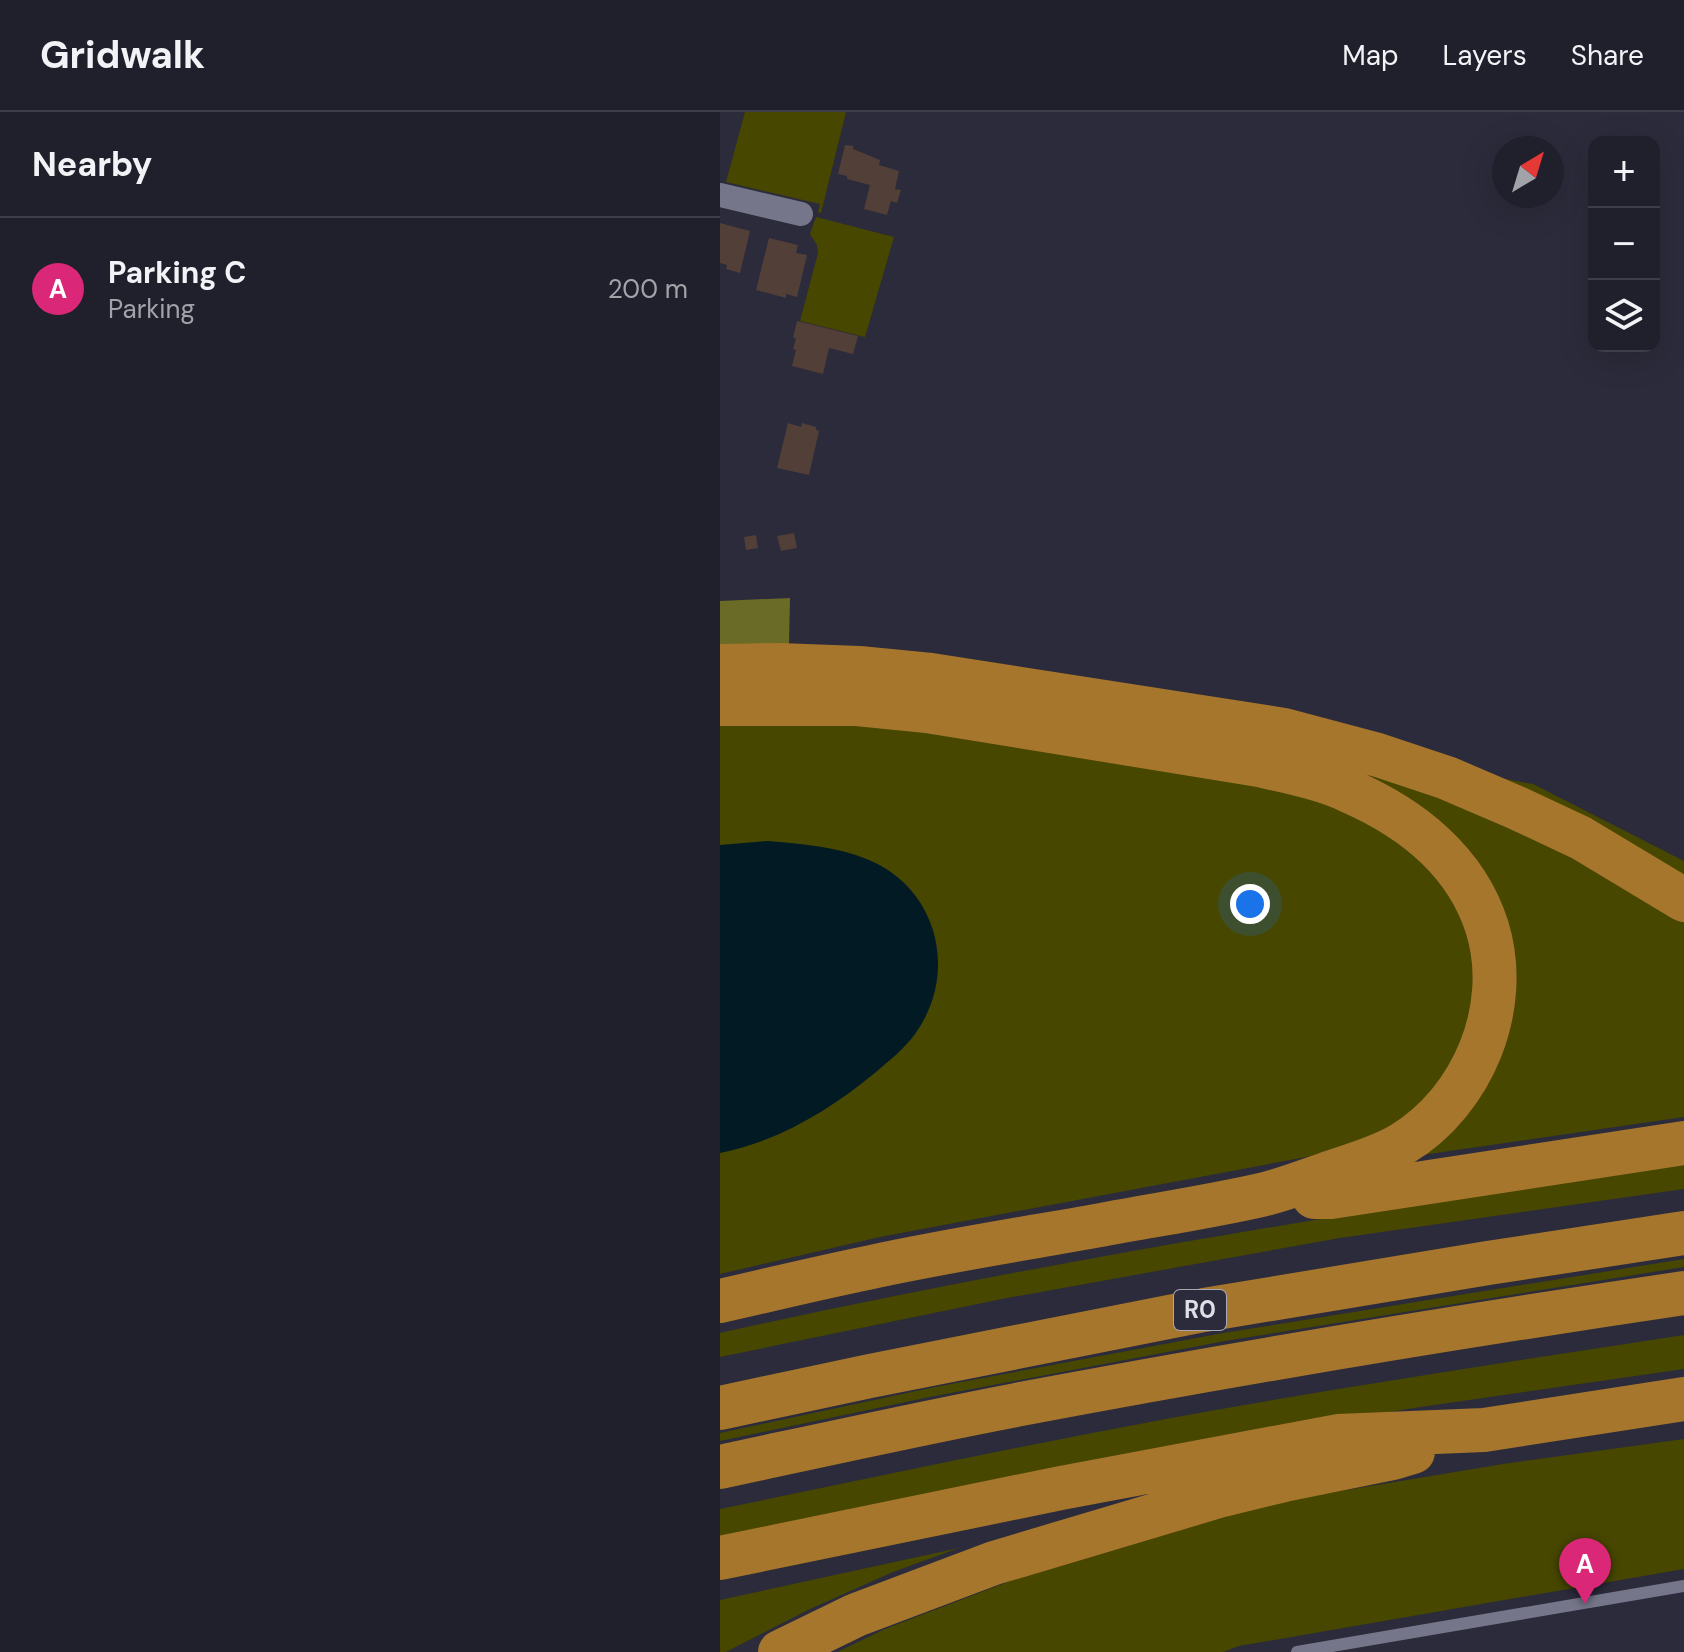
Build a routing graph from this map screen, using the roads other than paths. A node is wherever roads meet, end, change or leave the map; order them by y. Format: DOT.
graph roads {
  1 [pos="720,195"];
  2 [pos="801,214"];
  3 [pos="720,666"];
  4 [pos="720,704"];
  5 [pos="1684,900"];
  6 [pos="1684,1143"];
  7 [pos="1263,1195"];
  8 [pos="1684,1233"];
  9 [pos="1684,1293"];
  10 [pos="720,1301"];
  11 [pos="1684,1399"];
  12 [pos="720,1408"];
  13 [pos="1484,1430"];
  14 [pos="720,1467"];
  15 [pos="720,1558"];
  16 [pos="1684,1586"];
  17 [pos="780,1652"];
  18 [pos="1297,1652"];
  1 -- 2 [label="street"];
  3 -- 5 [label="highway"];
  4 -- 7 [label="highway"];
  6 -- 7 [label="highway"];
  7 -- 10 [label="highway"];
  8 -- 12 [label="highway, R0"];
  9 -- 14 [label="highway, R0"];
  11 -- 13 [label="highway"];
  13 -- 15 [label="highway"];
  13 -- 17 [label="highway"];
  16 -- 18 [label="lane"];
}
